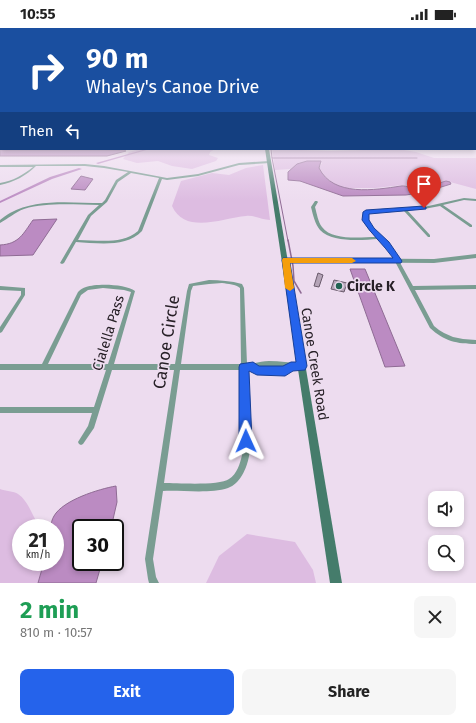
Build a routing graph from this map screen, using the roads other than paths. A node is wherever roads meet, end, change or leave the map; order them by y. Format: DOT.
graph roads {
  1 [pos="267,150"];
  2 [pos="269,162"];
  3 [pos="0,166"];
  4 [pos="35,166"];
  5 [pos="129,172"];
  6 [pos="161,178"];
  7 [pos="0,184"];
  8 [pos="476,200"];
  9 [pos="316,202"];
  10 [pos="103,204"];
  11 [pos="441,204"];
  12 [pos="405,210"];
  13 [pos="0,222"];
  14 [pos="471,226"];
  15 [pos="429,236"];
  16 [pos="379,238"];
  17 [pos="75,241"];
  18 [pos="476,256"];
  19 [pos="286,260"];
  20 [pos="398,261"];
  21 [pos="62,263"];
  22 [pos="476,287"];
  23 [pos="0,288"];
  24 [pos="411,288"];
  25 [pos="0,332"];
  26 [pos="476,342"];
  27 [pos="302,366"];
  28 [pos="0,367"];
  29 [pos="44,367"];
  30 [pos="110,367"];
  31 [pos="178,367"];
  32 [pos="244,367"];
  33 [pos="0,410"];
  34 [pos="97,410"];
  35 [pos="81,442"];
  36 [pos="160,487"];
  37 [pos="155,583"];
  38 [pos="336,583"];
  1 -- 2 [label="main road, Canoe Creek Road"];
  2 -- 6 [label="street"];
  2 -- 19 [label="main road, Canoe Creek Road"];
  3 -- 4 [label="street"];
  4 -- 5 [label="street"];
  4 -- 7 [label="street"];
  5 -- 6 [label="street"];
  5 -- 10 [label="street"];
  6 -- 17 [label="street"];
  8 -- 11 [label="street"];
  9 -- 16 [label="street"];
  10 -- 13 [label="street"];
  10 -- 17 [label="street"];
  11 -- 12 [label="street"];
  11 -- 14 [label="street"];
  12 -- 15 [label="street"];
  12 -- 16 [label="street"];
  16 -- 20 [label="street"];
  17 -- 21 [label="street"];
  18 -- 20 [label="street"];
  19 -- 20 [label="street"];
  19 -- 27 [label="main road, Canoe Creek Road"];
  20 -- 24 [label="street"];
  22 -- 24 [label="street"];
  23 -- 25 [label="street"];
  24 -- 26 [label="street"];
  27 -- 32 [label="street"];
  27 -- 38 [label="main road, Canoe Creek Road"];
  28 -- 29 [label="street"];
  29 -- 30 [label="street"];
  29 -- 30 [label="street, Cialella Pass"];
  30 -- 31 [label="street"];
  30 -- 34 [label="street, Cialella Pass"];
  31 -- 32 [label="street"];
  31 -- 32 [label="street, Canoe Circle"];
  31 -- 36 [label="street, Canoe Circle"];
  32 -- 36 [label="street, Canoe Circle"];
  33 -- 34 [label="street"];
  34 -- 35 [label="street, Cialella Pass"];
  36 -- 37 [label="street, Canoe Circle"];
}
